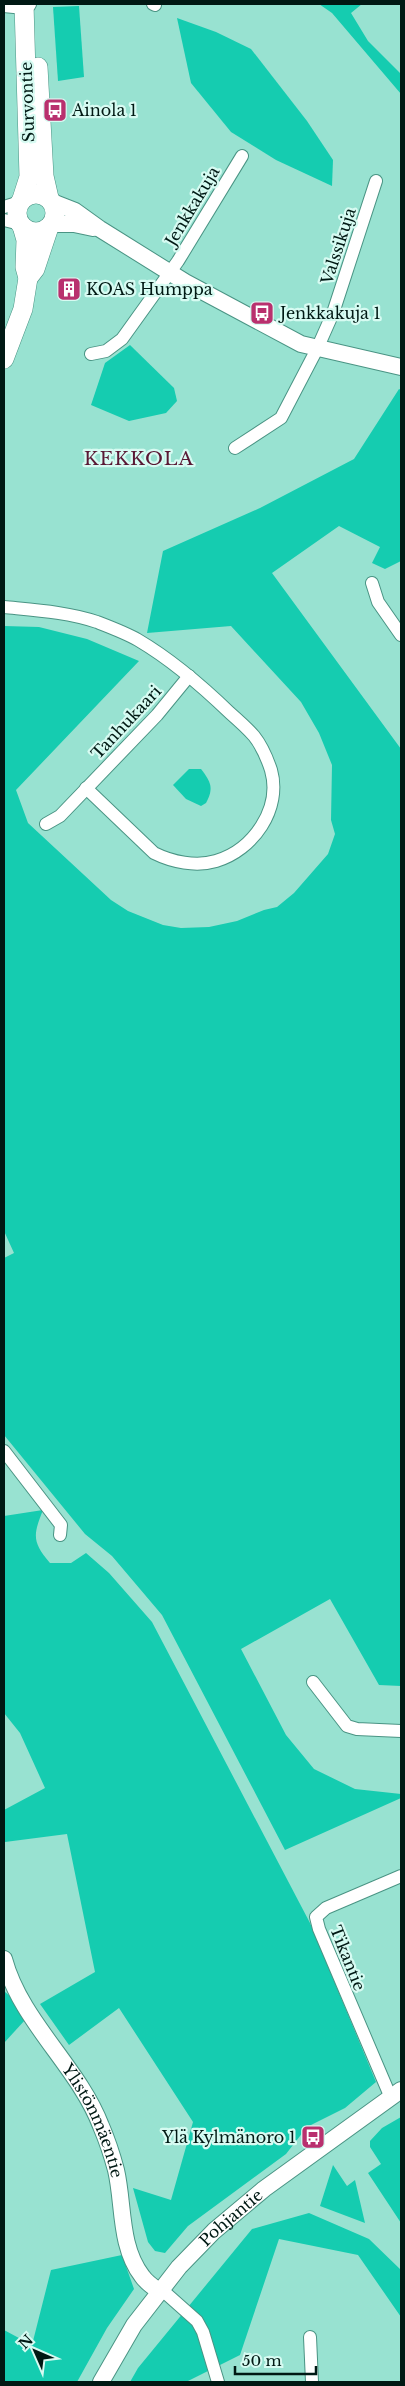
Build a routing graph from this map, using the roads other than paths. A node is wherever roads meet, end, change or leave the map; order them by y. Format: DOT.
graph roads {
  1 [pos="4,4"];
  2 [pos="28,4"];
  3 [pos="242,156"];
  4 [pos="376,181"];
  5 [pos="50,200"];
  6 [pos="15,203"];
  7 [pos="15,224"];
  8 [pos="50,226"];
  9 [pos="100,229"];
  10 [pos="169,272"];
  11 [pos="28,278"];
  12 [pos="317,349"];
  13 [pos="92,354"];
  14 [pos="4,359"];
  15 [pos="401,368"];
  16 [pos="235,448"];
  17 [pos="372,583"];
  18 [pos="4,607"];
  19 [pos="401,635"];
  20 [pos="189,676"];
  21 [pos="86,788"];
  22 [pos="46,824"];
  23 [pos="4,1451"];
  24 [pos="60,1535"];
  25 [pos="313,1682"];
  26 [pos="401,1731"];
  27 [pos="401,1876"];
  28 [pos="4,1959"];
  29 [pos="7,1979"];
  30 [pos="396,2094"];
  31 [pos="160,2290"];
  32 [pos="310,2336"];
  33 [pos="101,2382"];
  34 [pos="218,2382"];
  35 [pos="312,2382"];
  1 -- 2 [label="street"];
  2 -- 5 [label="main road, Survontie"];
  2 -- 6 [label="main road, Survontie"];
  3 -- 10 [label="street, Jenkkakuja"];
  4 -- 12 [label="street, Valssikuja"];
  5 -- 6 [label="main road"];
  5 -- 8 [label="main road"];
  5 -- 9 [label="street"];
  6 -- 7 [label="main road"];
  7 -- 8 [label="main road"];
  7 -- 11 [label="main road"];
  8 -- 9 [label="street"];
  8 -- 11 [label="main road"];
  9 -- 10 [label="street"];
  10 -- 12 [label="street"];
  10 -- 13 [label="street, Jenkkakuja"];
  11 -- 14 [label="main road"];
  12 -- 15 [label="street"];
  12 -- 16 [label="street, Valssikuja"];
  17 -- 19 [label="street"];
  18 -- 20 [label="street"];
  20 -- 21 [label="street, Tanhukaari"];
  20 -- 21 [label="street"];
  21 -- 22 [label="street, Tanhukaari"];
  23 -- 24 [label="street"];
  25 -- 26 [label="street"];
  27 -- 30 [label="street, Tikantie"];
  28 -- 29 [label="street, Ylistönmäentie"];
  29 -- 31 [label="street, Ylistönmäentie"];
  30 -- 31 [label="street, Pohjantie"];
  31 -- 33 [label="street, Pohjantie"];
  31 -- 34 [label="street"];
  32 -- 35 [label="street"];
}
